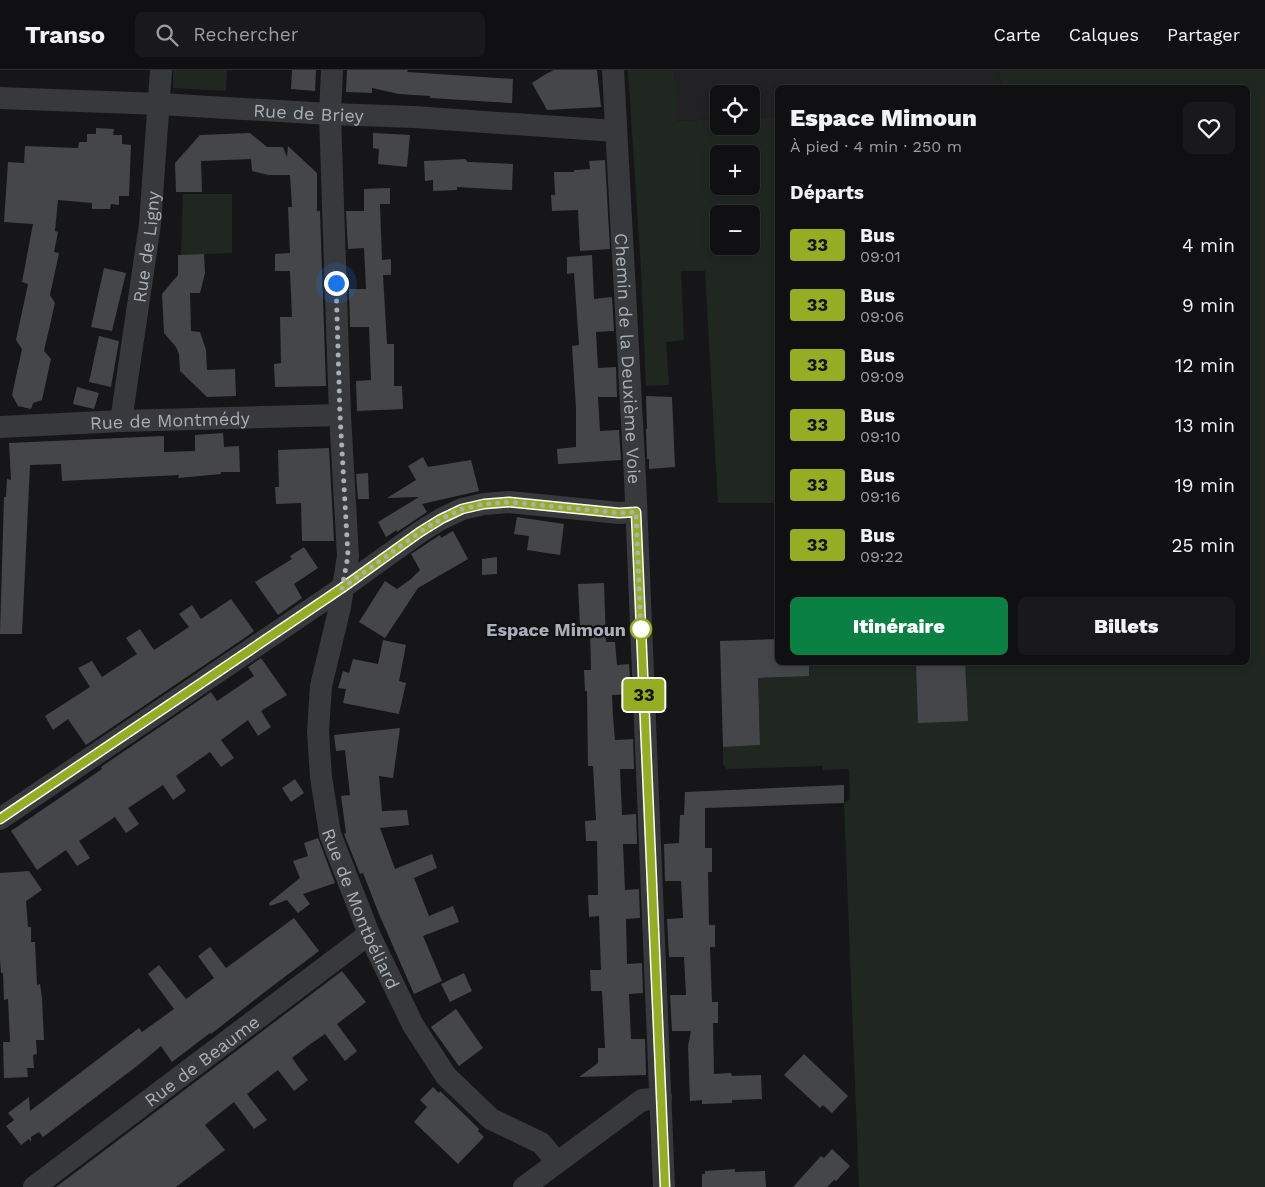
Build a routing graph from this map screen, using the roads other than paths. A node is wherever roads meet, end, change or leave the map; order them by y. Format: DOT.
graph roads {
  1 [pos="161,70"];
  2 [pos="332,70"];
  3 [pos="613,70"];
  4 [pos="0,98"];
  5 [pos="160,104"];
  6 [pos="330,114"];
  7 [pos="616,130"];
  8 [pos="340,415"];
  9 [pos="121,421"];
  10 [pos="0,427"];
  11 [pos="636,512"];
  12 [pos="342,588"];
  13 [pos="0,819"];
  14 [pos="369,934"];
  15 [pos="661,1098"];
  16 [pos="557,1162"];
  17 [pos="34,1187"];
  18 [pos="524,1187"];
  19 [pos="664,1187"];
  1 -- 5 [label="street, Rue de Ligny"];
  2 -- 6 [label="street, Rue de Montbéliard"];
  3 -- 7 [label="street, Chemin de la Deuxième Voie"];
  4 -- 5 [label="street, Rue de Briey"];
  5 -- 6 [label="street, Rue de Briey"];
  5 -- 9 [label="street, Rue de Ligny"];
  6 -- 7 [label="street, Rue de Briey"];
  6 -- 8 [label="street, Rue de Montbéliard"];
  7 -- 11 [label="street, Chemin de la Deuxième Voie"];
  8 -- 9 [label="street, Rue de Montmédy"];
  8 -- 12 [label="street, Rue de Montbéliard"];
  9 -- 10 [label="street, Rue de Montmédy"];
  11 -- 12 [label="street"];
  11 -- 15 [label="street, Chemin de la Deuxième Voie"];
  12 -- 13 [label="street"];
  12 -- 14 [label="street, Rue de Montbéliard"];
  14 -- 16 [label="street, Rue de Montbéliard"];
  14 -- 17 [label="street, Rue de Beaume"];
  15 -- 16 [label="street"];
  15 -- 19 [label="street, Chemin de la Deuxième Voie"];
  16 -- 18 [label="street"];
}
